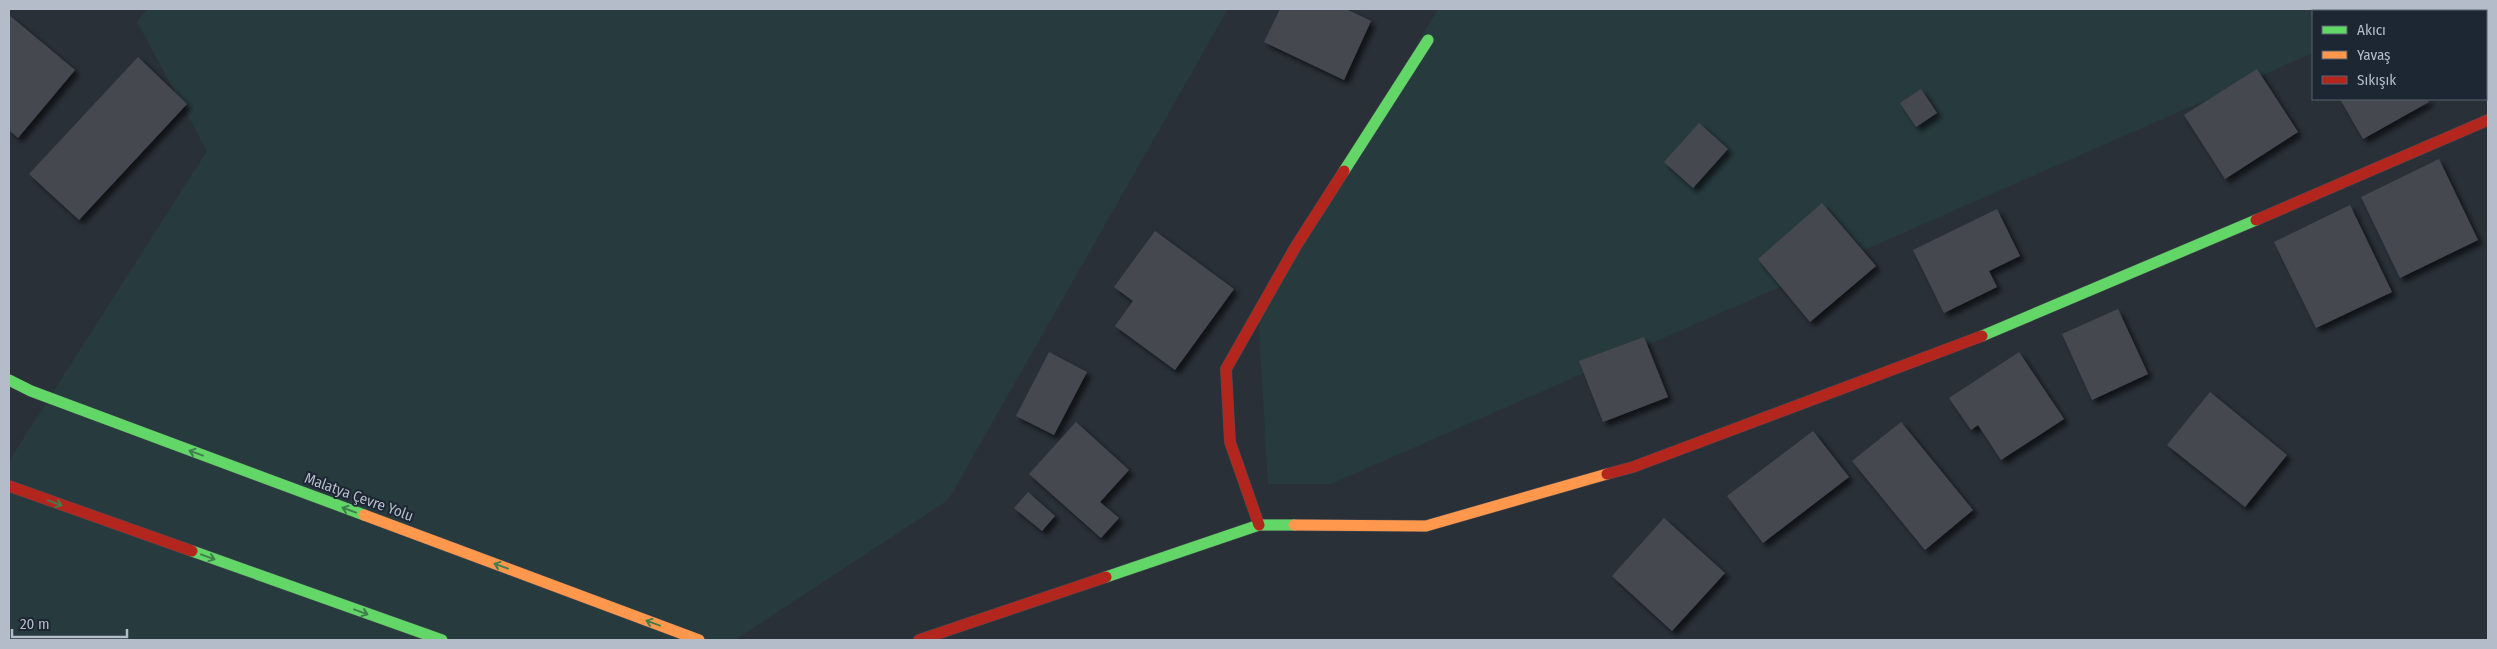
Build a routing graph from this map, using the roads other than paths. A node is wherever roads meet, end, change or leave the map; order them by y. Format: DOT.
graph roads {
  1 [pos="1428,40"];
  2 [pos="2488,120"];
  3 [pos="9,380"];
  4 [pos="9,486"];
  5 [pos="1259,525"];
  6 [pos="442,640"];
  7 [pos="699,640"];
  8 [pos="919,640"];
  1 -- 5 [label="main road"];
  2 -- 5 [label="main road"];
  7 -- 3 [label="main road, Malatya Çevre Yolu, one-way"];
  4 -- 6 [label="main road, one-way"];
  5 -- 8 [label="main road"];
}
